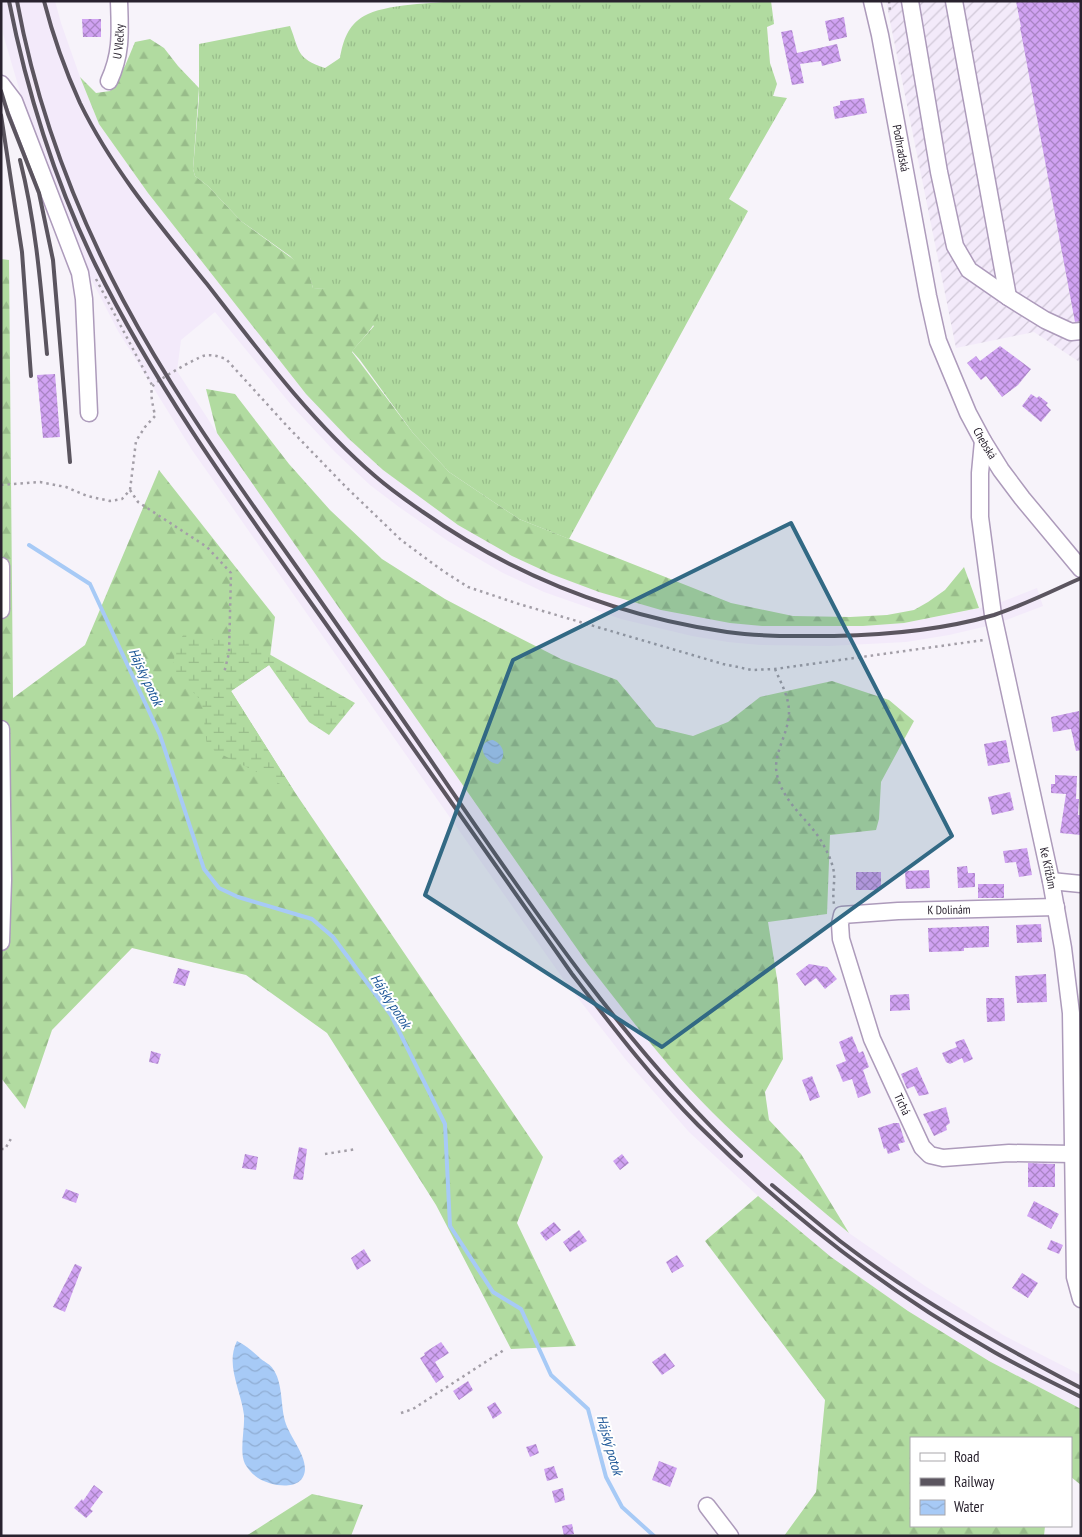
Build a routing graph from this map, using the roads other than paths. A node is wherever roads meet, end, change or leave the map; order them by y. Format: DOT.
graph roads {
  1 [pos="119,1"];
  2 [pos="872,1"];
  3 [pos="910,1"];
  4 [pos="954,1"];
  5 [pos="109,81"];
  6 [pos="1,84"];
  7 [pos="928,296"];
  8 [pos="1008,297"];
  9 [pos="1081,331"];
  10 [pos="89,413"];
  11 [pos="983,441"];
  12 [pos="1,566"];
  13 [pos="1081,569"];
  14 [pos="1,610"];
  15 [pos="1,729"];
  16 [pos="1051,881"];
  17 [pos="1081,884"];
  18 [pos="1056,907"];
  19 [pos="842,916"];
  20 [pos="1,942"];
  21 [pos="1073,1154"];
  22 [pos="1081,1300"];
  23 [pos="707,1506"];
  24 [pos="730,1536"];
  1 -- 5 [label="street, U Vlečky"];
  2 -- 7 [label="street, Podhradská"];
  3 -- 8 [label="street"];
  4 -- 8 [label="street"];
  6 -- 10 [label="street"];
  7 -- 11 [label="street, Chebská"];
  8 -- 9 [label="street"];
  11 -- 13 [label="street, Chebská"];
  11 -- 16 [label="street, Ke Křížům"];
  12 -- 14 [label="street"];
  15 -- 20 [label="street"];
  16 -- 17 [label="street"];
  16 -- 18 [label="street, Ke Křížům"];
  18 -- 19 [label="street, K Dolinám"];
  18 -- 21 [label="street, Ke Křížům"];
  19 -- 21 [label="street, Tichá"];
  21 -- 22 [label="street, Ke Křížům"];
  23 -- 24 [label="street"];
}
